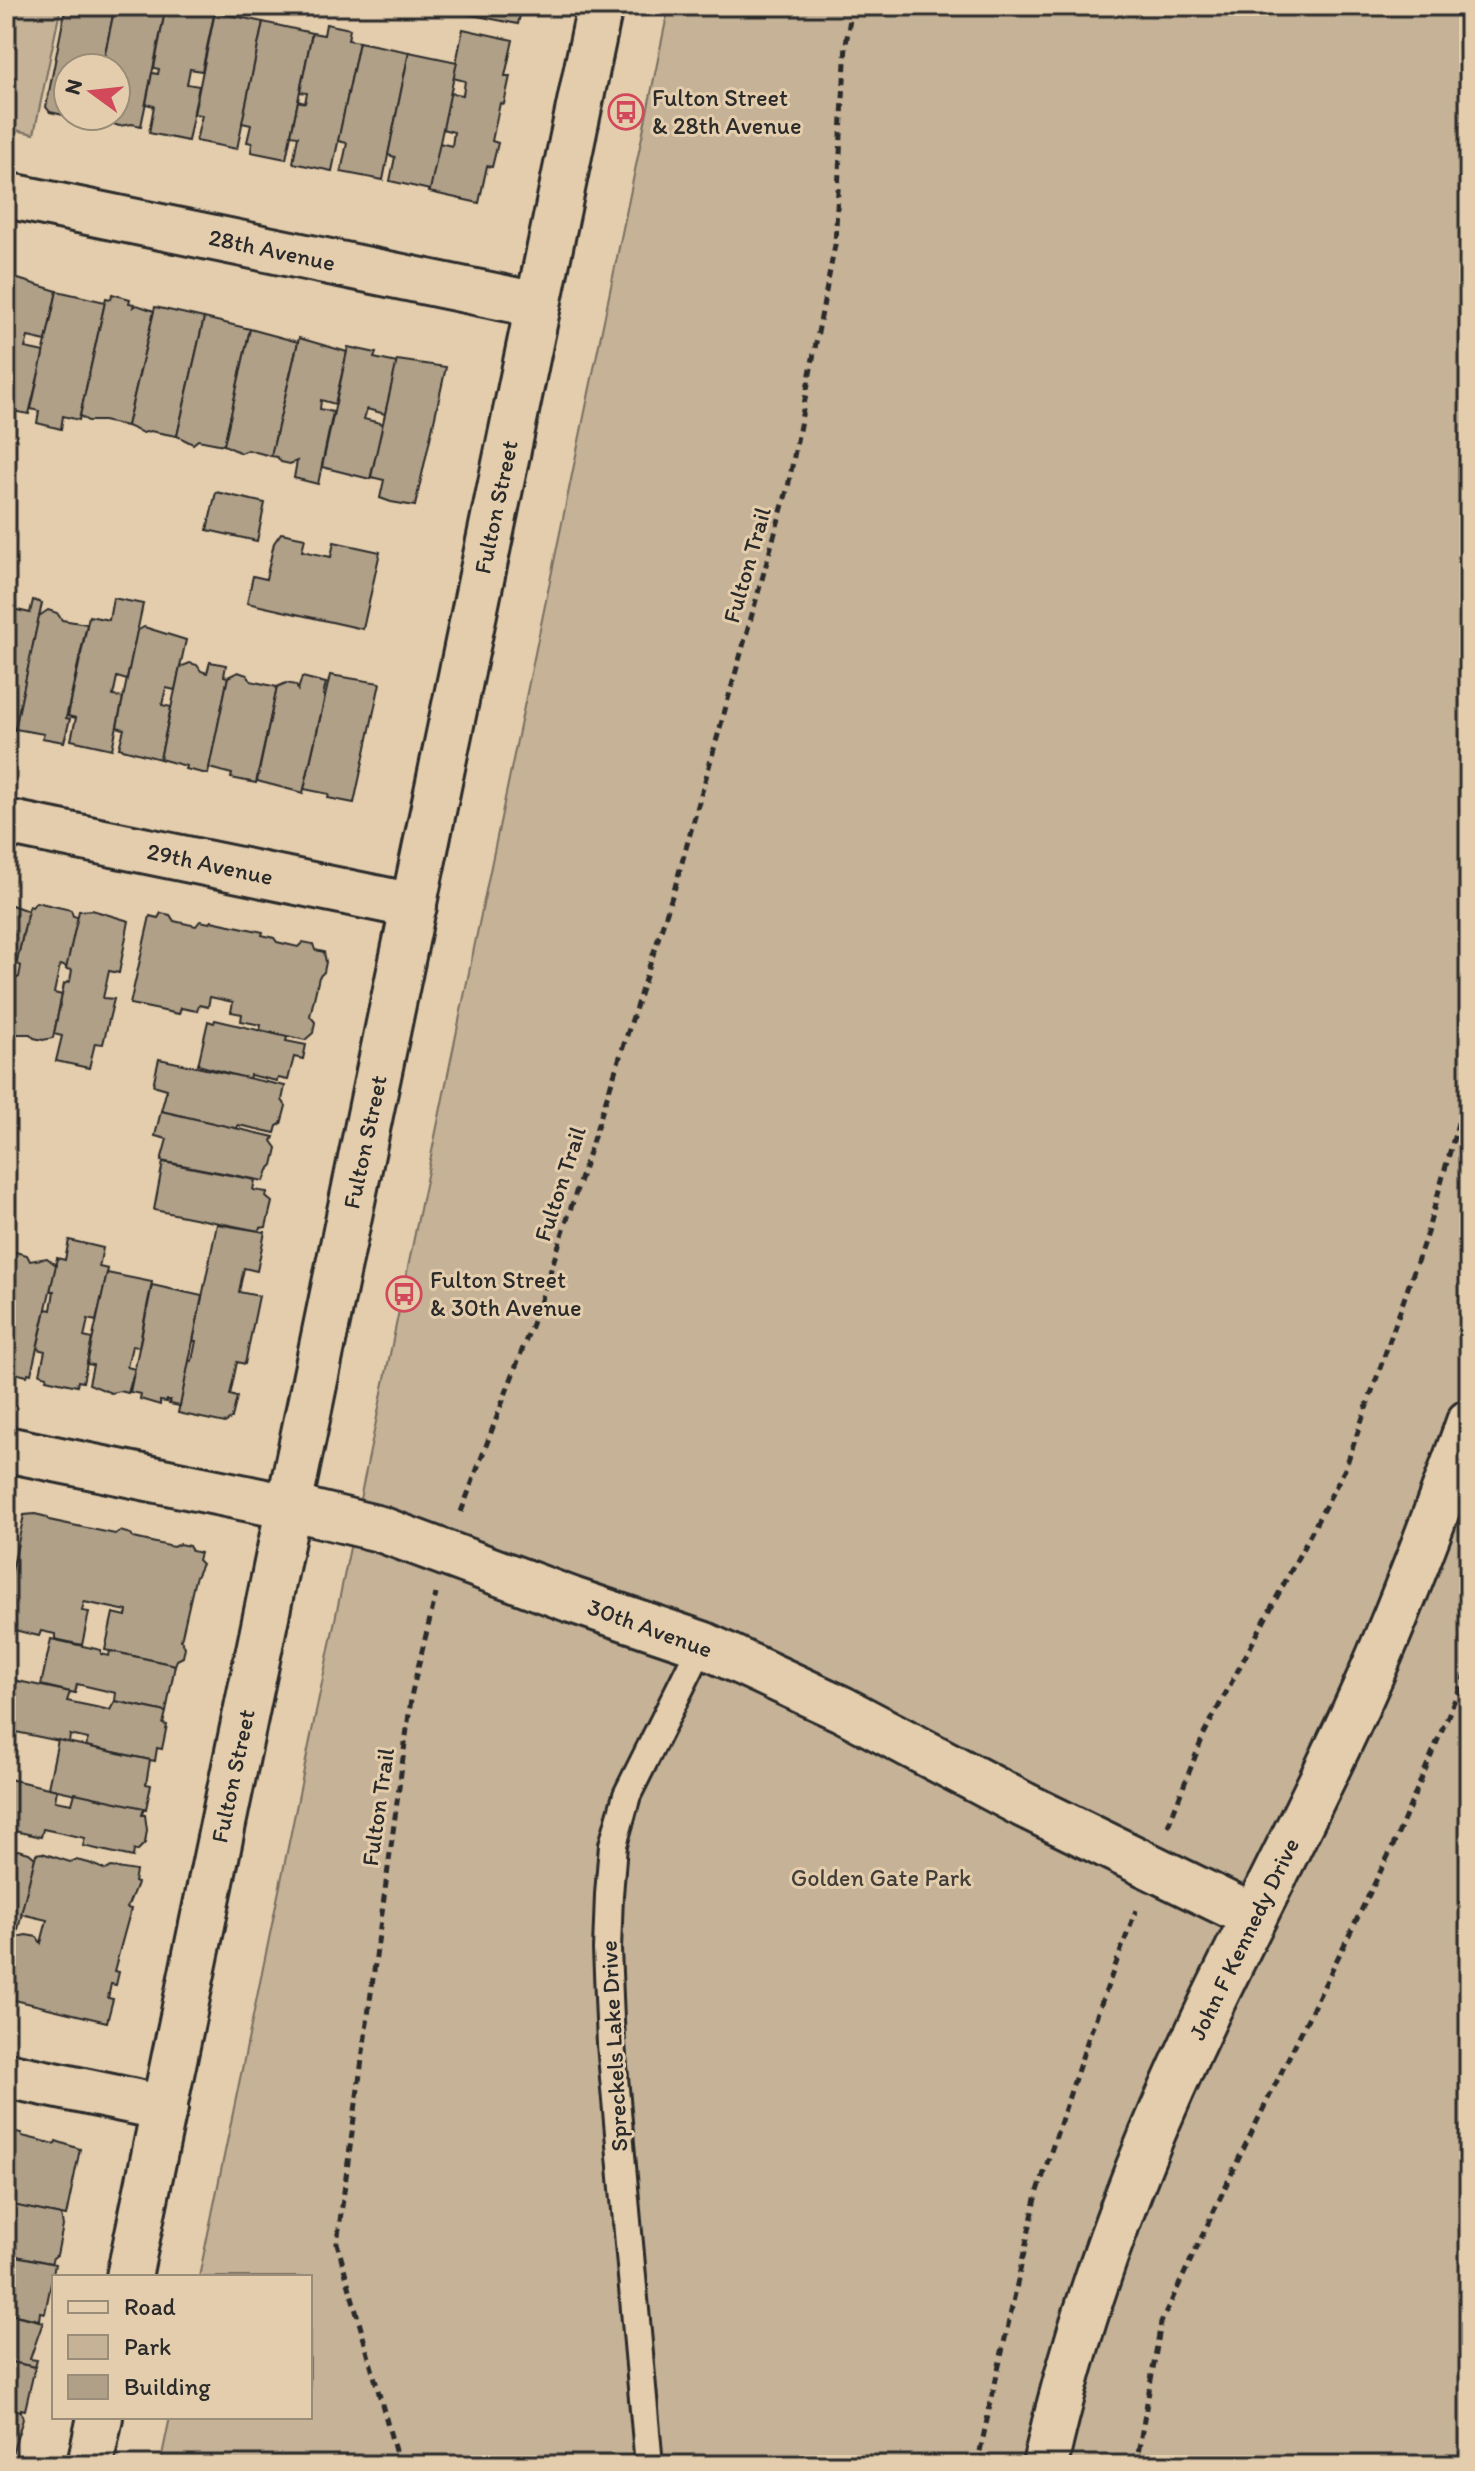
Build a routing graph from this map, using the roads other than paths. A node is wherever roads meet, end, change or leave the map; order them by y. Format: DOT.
graph roads {
  1 [pos="600,6"];
  2 [pos="6,195"];
  3 [pos="538,305"];
  4 [pos="6,822"];
  5 [pos="414,906"];
  6 [pos="1469,1422"];
  7 [pos="6,1449"];
  8 [pos="289,1507"];
  9 [pos="702,1644"];
  10 [pos="1254,1917"];
  11 [pos="6,2075"];
  12 [pos="165,2108"];
  13 [pos="129,2275"];
  14 [pos="100,2419"];
  15 [pos="90,2465"];
  16 [pos="649,2465"];
  17 [pos="1045,2465"];
  1 -- 3 [label="street, Fulton Street"];
  2 -- 3 [label="street, 28th Avenue"];
  3 -- 5 [label="street, Fulton Street"];
  4 -- 5 [label="street, 29th Avenue"];
  5 -- 8 [label="street, Fulton Street"];
  6 -- 10 [label="street, John F Kennedy Drive"];
  7 -- 8 [label="street, 30th Avenue"];
  8 -- 9 [label="street, 30th Avenue"];
  8 -- 12 [label="street, Fulton Street"];
  9 -- 10 [label="street, 30th Avenue"];
  9 -- 16 [label="lane, Spreckels Lake Drive"];
  10 -- 17 [label="street, John F Kennedy Drive"];
  11 -- 12 [label="street"];
  12 -- 13 [label="street, Fulton Street"];
  14 -- 15 [label="street"];
}
